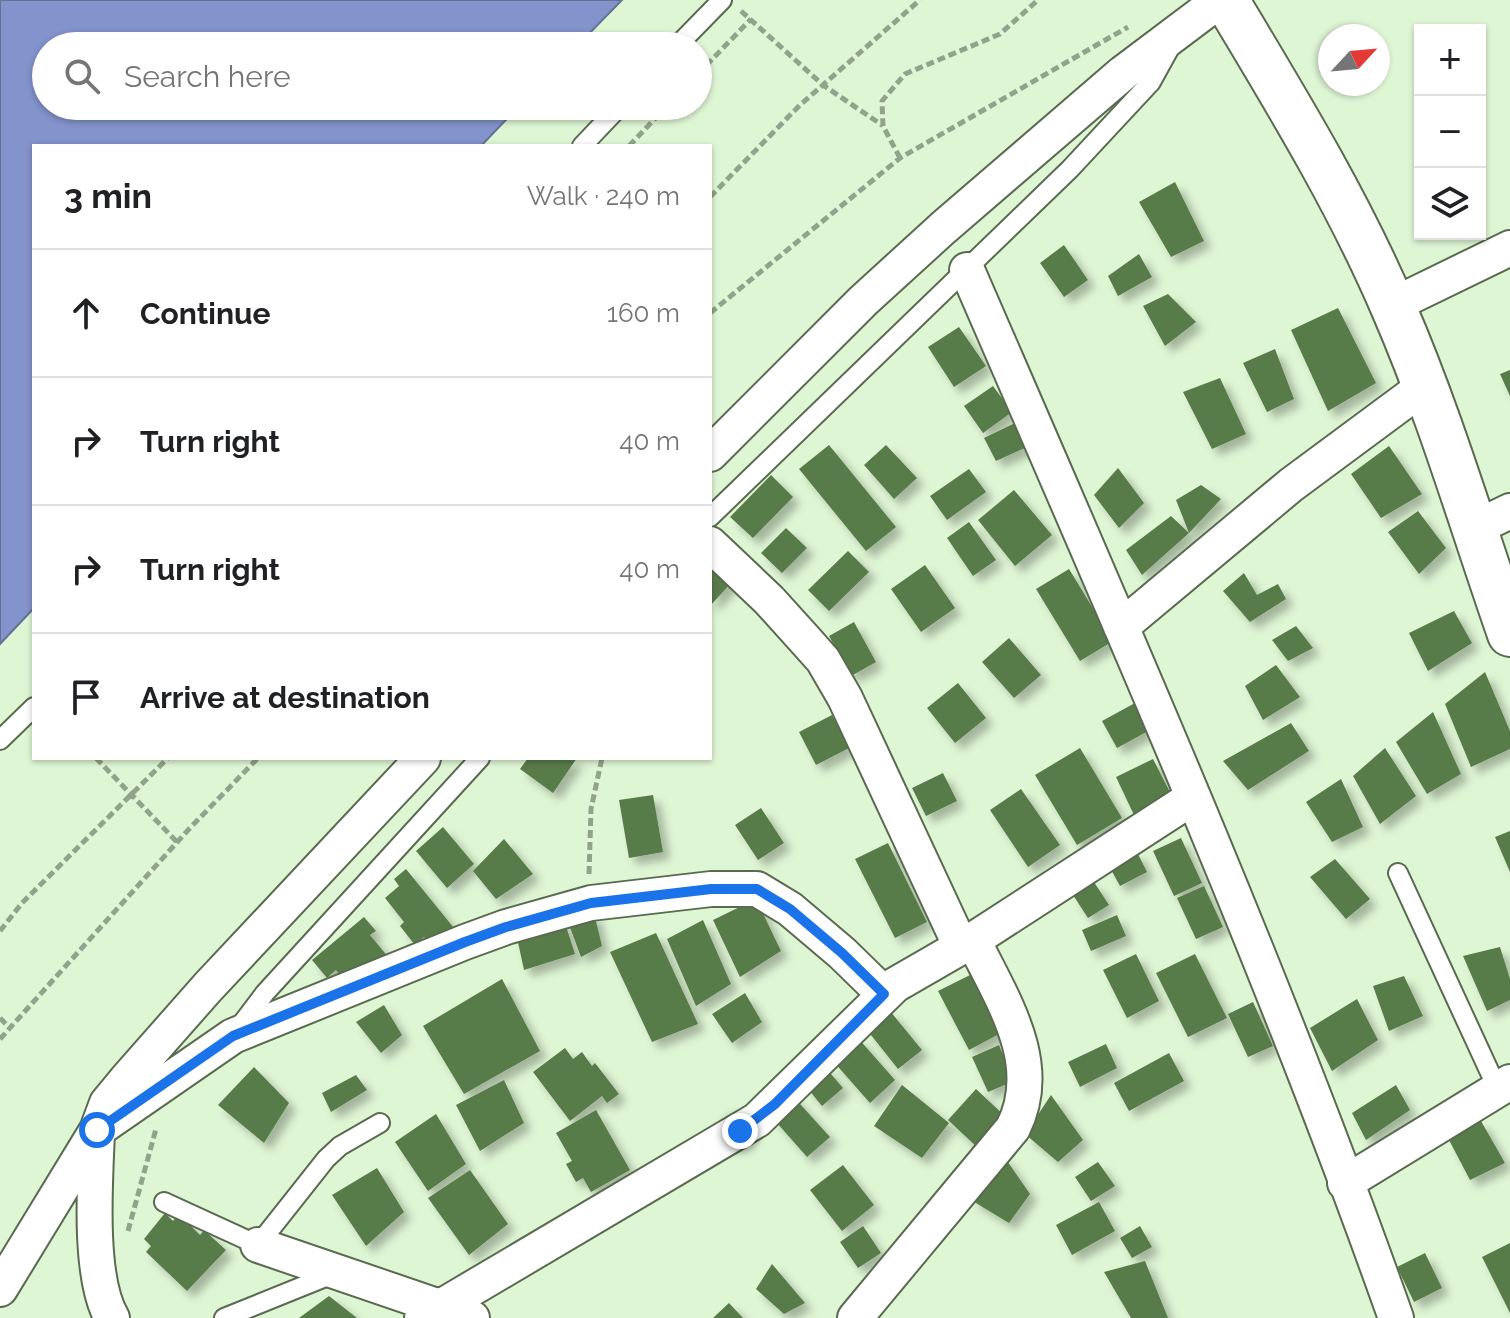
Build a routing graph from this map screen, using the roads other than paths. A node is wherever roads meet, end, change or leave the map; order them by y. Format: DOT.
graph roads {
  1 [pos="722,0"];
  2 [pos="1220,0"];
  3 [pos="1226,0"];
  4 [pos="1177,30"];
  5 [pos="691,32"];
  6 [pos="607,120"];
  7 [pos="584,144"];
  8 [pos="1510,248"];
  9 [pos="967,270"];
  10 [pos="1393,305"];
  11 [pos="1426,385"];
  12 [pos="712,452"];
  13 [pos="712,515"];
  14 [pos="1491,520"];
  15 [pos="712,546"];
  16 [pos="1121,627"];
  17 [pos="1510,634"];
  18 [pos="32,709"];
  19 [pos="0,740"];
  20 [pos="421,760"];
  21 [pos="478,760"];
  22 [pos="1192,798"];
  23 [pos="1398,873"];
  24 [pos="967,944"];
  25 [pos="884,994"];
  26 [pos="233,1036"];
  27 [pos="1504,1086"];
  28 [pos="380,1123"];
  29 [pos="97,1130"];
  30 [pos="1345,1183"];
  31 [pos="164,1202"];
  32 [pos="258,1245"];
  33 [pos="335,1273"];
  34 [pos="0,1289"];
  35 [pos="431,1312"];
  36 [pos="112,1318"];
  37 [pos="224,1318"];
  38 [pos="472,1318"];
  39 [pos="855,1318"];
  40 [pos="1396,1318"];
  1 -- 5 [label="lane"];
  2 -- 4 [label="street"];
  3 -- 10 [label="street"];
  4 -- 9 [label="lane"];
  4 -- 12 [label="street"];
  6 -- 7 [label="lane"];
  8 -- 10 [label="street"];
  9 -- 13 [label="lane"];
  9 -- 16 [label="street"];
  10 -- 11 [label="street"];
  11 -- 14 [label="street"];
  11 -- 16 [label="street"];
  14 -- 17 [label="street"];
  15 -- 24 [label="street"];
  16 -- 22 [label="street"];
  18 -- 19 [label="lane"];
  20 -- 29 [label="street"];
  21 -- 26 [label="lane"];
  22 -- 24 [label="street"];
  22 -- 30 [label="street"];
  23 -- 27 [label="lane"];
  24 -- 25 [label="street"];
  24 -- 39 [label="street"];
  25 -- 26 [label="street"];
  25 -- 35 [label="street"];
  26 -- 29 [label="street"];
  27 -- 30 [label="street"];
  28 -- 32 [label="lane"];
  29 -- 34 [label="street"];
  29 -- 36 [label="street"];
  30 -- 40 [label="street"];
  31 -- 32 [label="lane"];
  32 -- 33 [label="street"];
  33 -- 35 [label="street"];
  33 -- 37 [label="lane"];
  35 -- 38 [label="street"];
}
